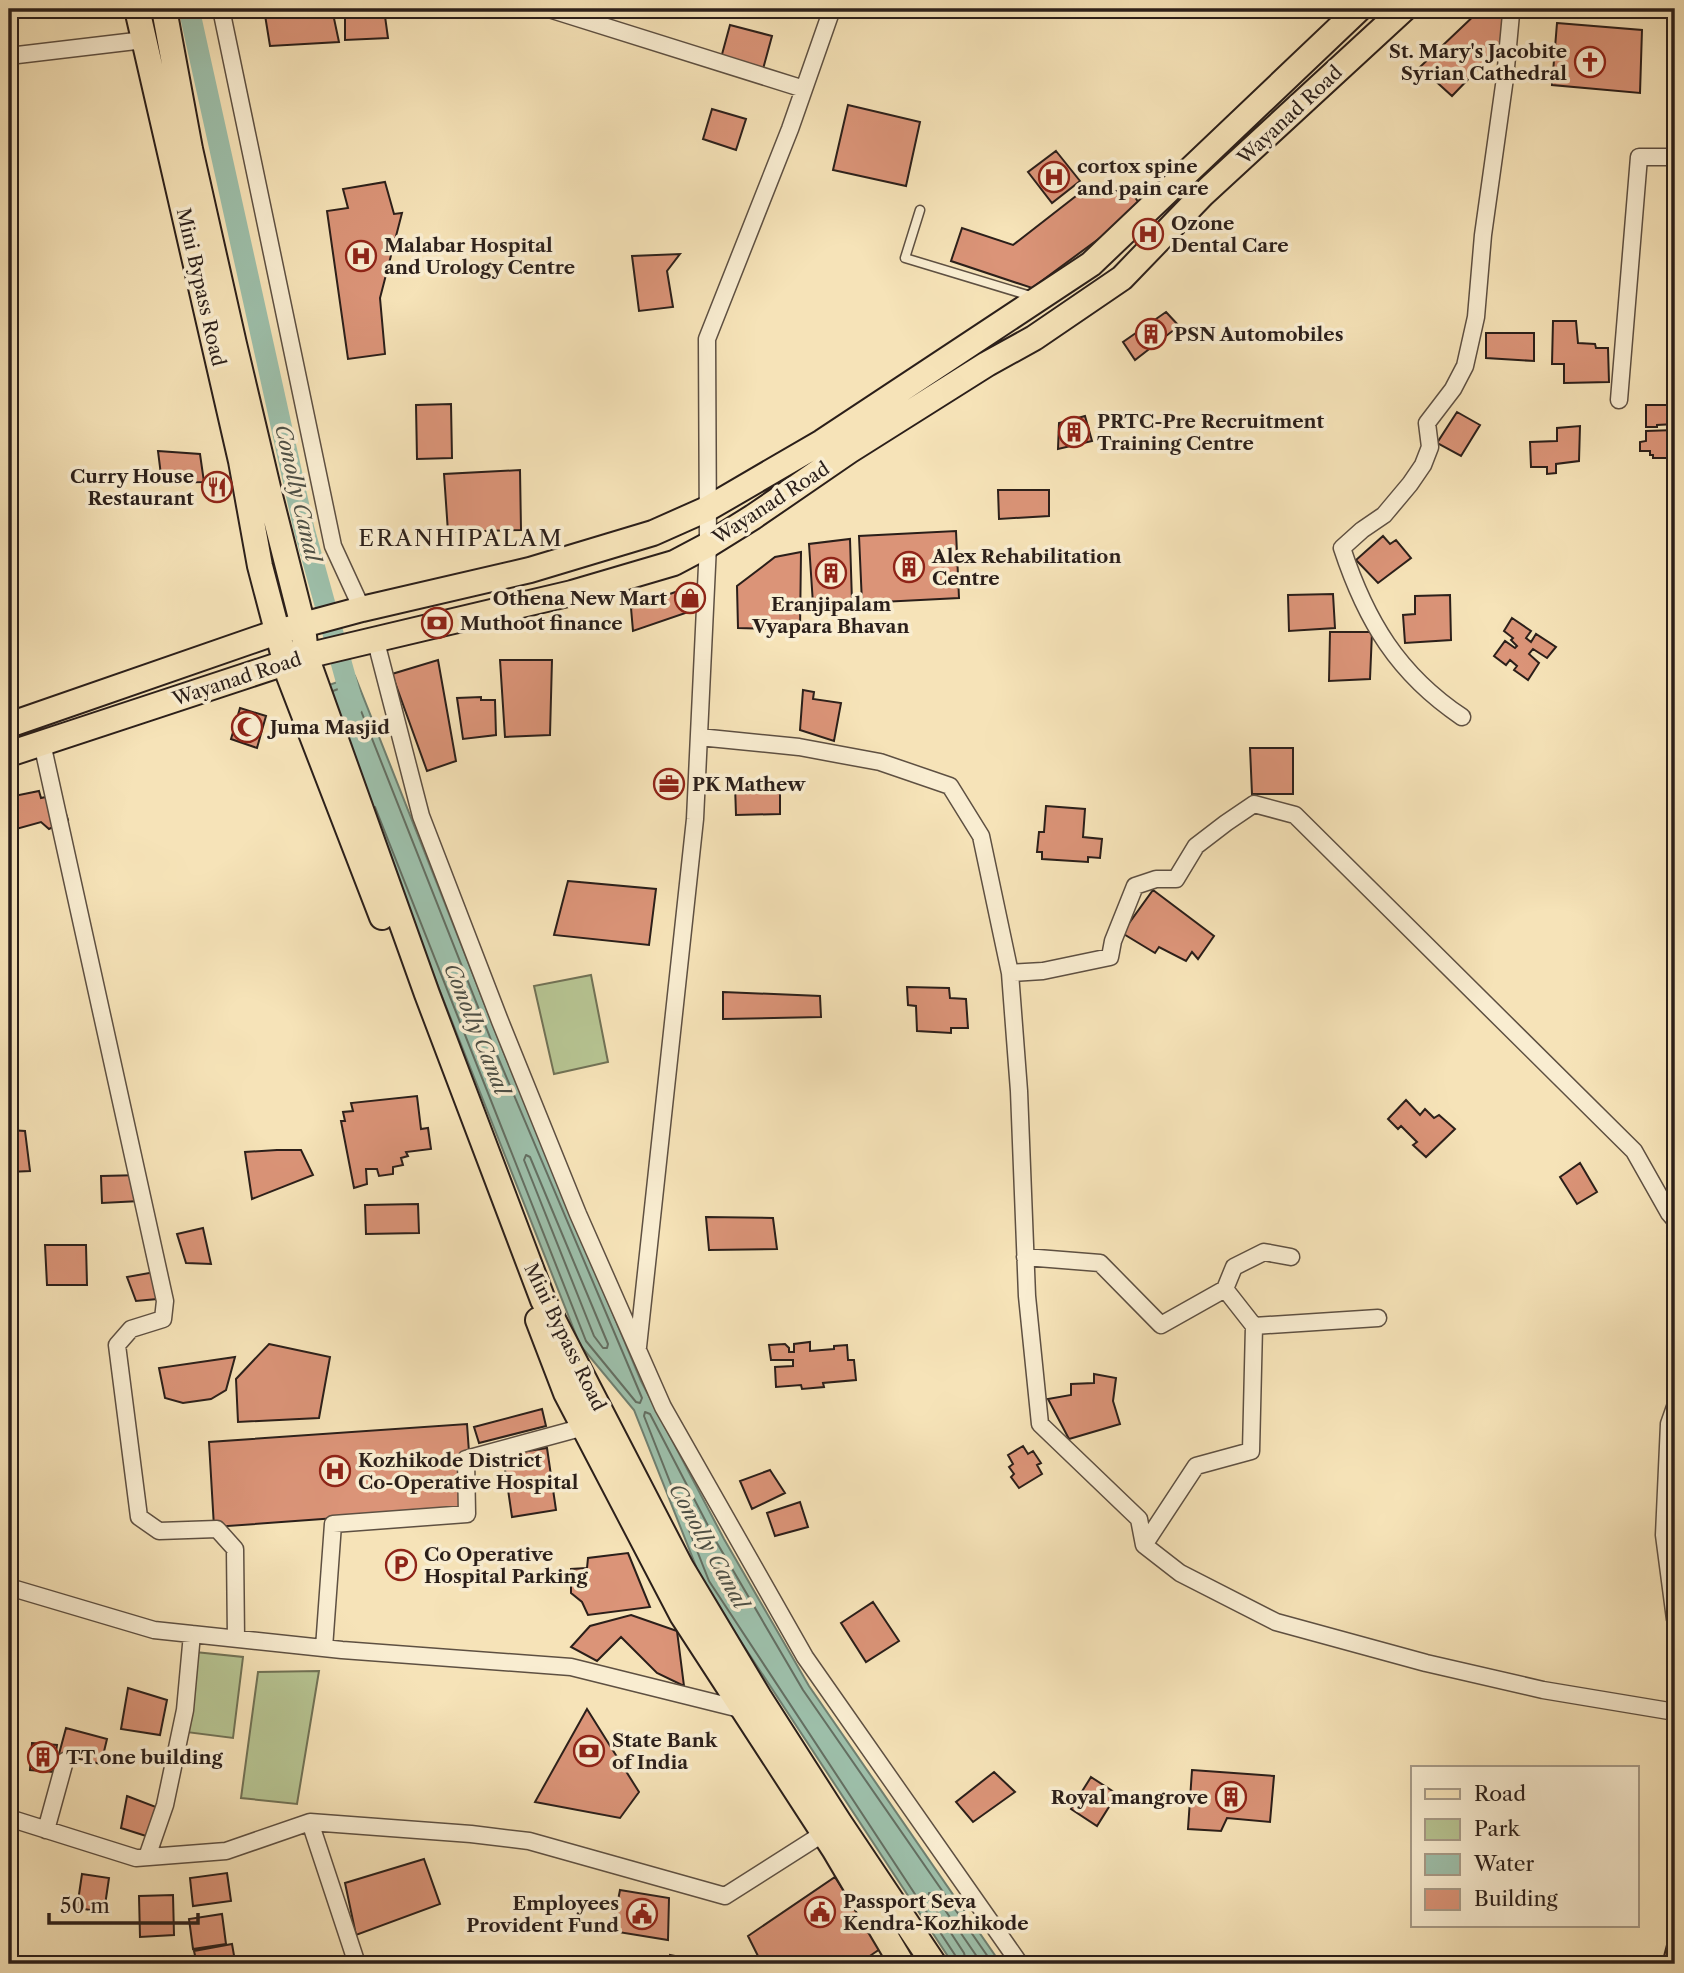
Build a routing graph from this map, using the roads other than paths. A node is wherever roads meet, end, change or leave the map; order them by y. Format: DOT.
graph roads {
  1 [pos="137,9"];
  2 [pos="164,9"];
  3 [pos="221,9"];
  4 [pos="549,9"];
  5 [pos="832,9"];
  6 [pos="1359,9"];
  7 [pos="1404,9"];
  8 [pos="1509,9"];
  9 [pos="145,40"];
  10 [pos="9,55"];
  11 [pos="804,89"];
  12 [pos="1675,157"];
  13 [pos="920,210"];
  14 [pos="1040,299"];
  15 [pos="1619,400"];
  16 [pos="707,509"];
  17 [pos="708,545"];
  18 [pos="362,609"];
  19 [pos="303,626"];
  20 [pos="277,632"];
  21 [pos="375,638"];
  22 [pos="296,659"];
  23 [pos="1462,717"];
  24 [pos="9,725"];
  25 [pos="699,737"];
  26 [pos="42,743"];
  27 [pos="9,754"];
  28 [pos="1010,974"];
  29 [pos="1675,1220"];
  30 [pos="1025,1257"];
  31 [pos="1291,1257"];
  32 [pos="1225,1289"];
  33 [pos="1378,1318"];
  34 [pos="1254,1326"];
  35 [pos="637,1349"];
  36 [pos="1675,1407"];
  37 [pos="584,1427"];
  38 [pos="1144,1545"];
  39 [pos="9,1587"];
  40 [pos="1675,1619"];
  41 [pos="192,1634"];
  42 [pos="236,1639"];
  43 [pos="324,1648"];
  44 [pos="744,1710"];
  45 [pos="1675,1712"];
  46 [pos="65,1760"];
  47 [pos="9,1818"];
  48 [pos="310,1822"];
  49 [pos="46,1830"];
  50 [pos="824,1833"];
  51 [pos="147,1857"];
  52 [pos="357,1964"];
  53 [pos="902,1964"];
  54 [pos="934,1964"];
  55 [pos="1020,1964"];
  1 -- 9 [label="main road, Mini Bypass Road"];
  2 -- 19 [label="main road"];
  3 -- 18 [label="street"];
  4 -- 11 [label="street"];
  5 -- 11 [label="street"];
  6 -- 14 [label="main road, Wayanad Road"];
  7 -- 17 [label="main road, Wayanad Road"];
  8 -- 23 [label="street"];
  9 -- 10 [label="street"];
  9 -- 20 [label="main road, Mini Bypass Road"];
  11 -- 16 [label="street"];
  12 -- 15 [label="street"];
  13 -- 14 [label="lane"];
  14 -- 16 [label="main road, Wayanad Road"];
  16 -- 17 [label="street"];
  16 -- 18 [label="main road, Wayanad Road"];
  17 -- 21 [label="main road, Wayanad Road"];
  17 -- 25 [label="street"];
  18 -- 19 [label="main road, Wayanad Road"];
  19 -- 20 [label="main road, Wayanad Road"];
  19 -- 22 [label="main road"];
  20 -- 22 [label="main road, Mini Bypass Road"];
  20 -- 24 [label="main road, Wayanad Road"];
  21 -- 22 [label="main road, Wayanad Road"];
  21 -- 35 [label="street"];
  22 -- 26 [label="main road, Wayanad Road"];
  22 -- 37 [label="main road, Mini Bypass Road"];
  22 -- 54 [label="main road, Mini Bypass Road"];
  25 -- 28 [label="street"];
  25 -- 35 [label="street"];
  26 -- 27 [label="main road, Wayanad Road"];
  26 -- 42 [label="street"];
  28 -- 29 [label="street"];
  28 -- 30 [label="street"];
  30 -- 32 [label="street"];
  30 -- 38 [label="street"];
  31 -- 32 [label="street"];
  32 -- 34 [label="street"];
  33 -- 34 [label="street"];
  34 -- 38 [label="street"];
  35 -- 55 [label="street"];
  36 -- 40 [label="street"];
  37 -- 43 [label="street"];
  37 -- 44 [label="main road, Mini Bypass Road"];
  38 -- 45 [label="street"];
  39 -- 41 [label="street"];
  41 -- 42 [label="street"];
  41 -- 51 [label="street"];
  42 -- 43 [label="street"];
  43 -- 44 [label="street"];
  44 -- 50 [label="main road, Mini Bypass Road"];
  46 -- 49 [label="street"];
  47 -- 49 [label="street"];
  48 -- 50 [label="street"];
  48 -- 51 [label="street"];
  48 -- 52 [label="street"];
  49 -- 51 [label="street"];
  50 -- 53 [label="main road, Mini Bypass Road"];
}
